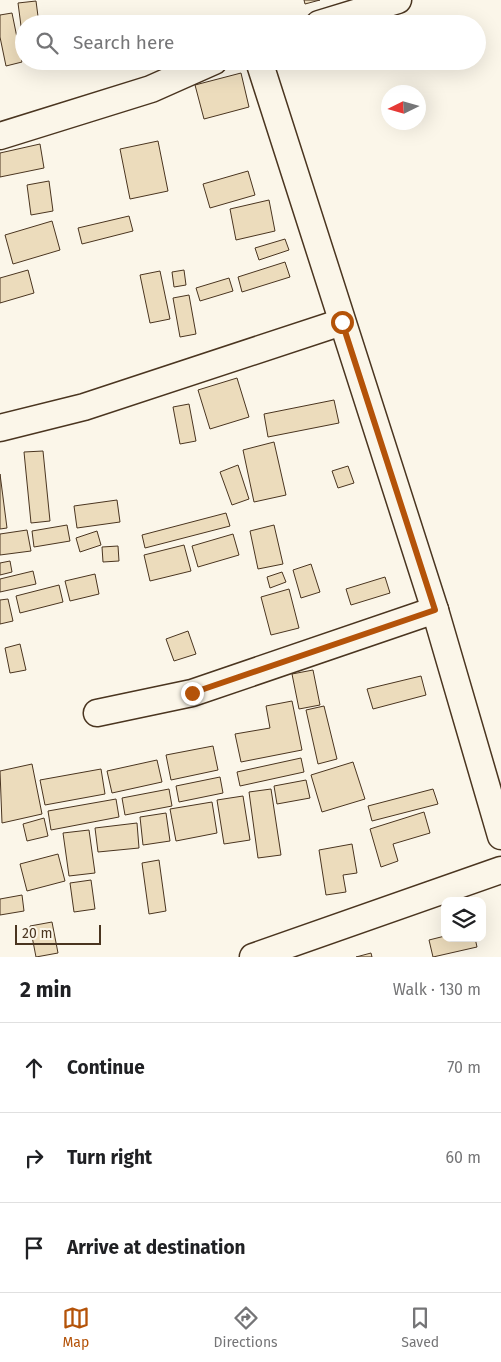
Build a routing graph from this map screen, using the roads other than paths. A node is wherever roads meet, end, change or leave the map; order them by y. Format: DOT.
graph roads {
  1 [pos="398,0"];
  2 [pos="349,15"];
  3 [pos="194,70"];
  4 [pos="262,70"];
  5 [pos="0,136"];
  6 [pos="342,322"];
  7 [pos="0,428"];
  8 [pos="435,610"];
  9 [pos="98,714"];
  10 [pos="501,836"];
  11 [pos="501,870"];
  12 [pos="253,957"];
  1 -- 2 [label="street"];
  3 -- 5 [label="street"];
  4 -- 6 [label="street"];
  6 -- 7 [label="street"];
  6 -- 8 [label="street"];
  8 -- 9 [label="street"];
  8 -- 10 [label="street"];
  11 -- 12 [label="street"];
}
